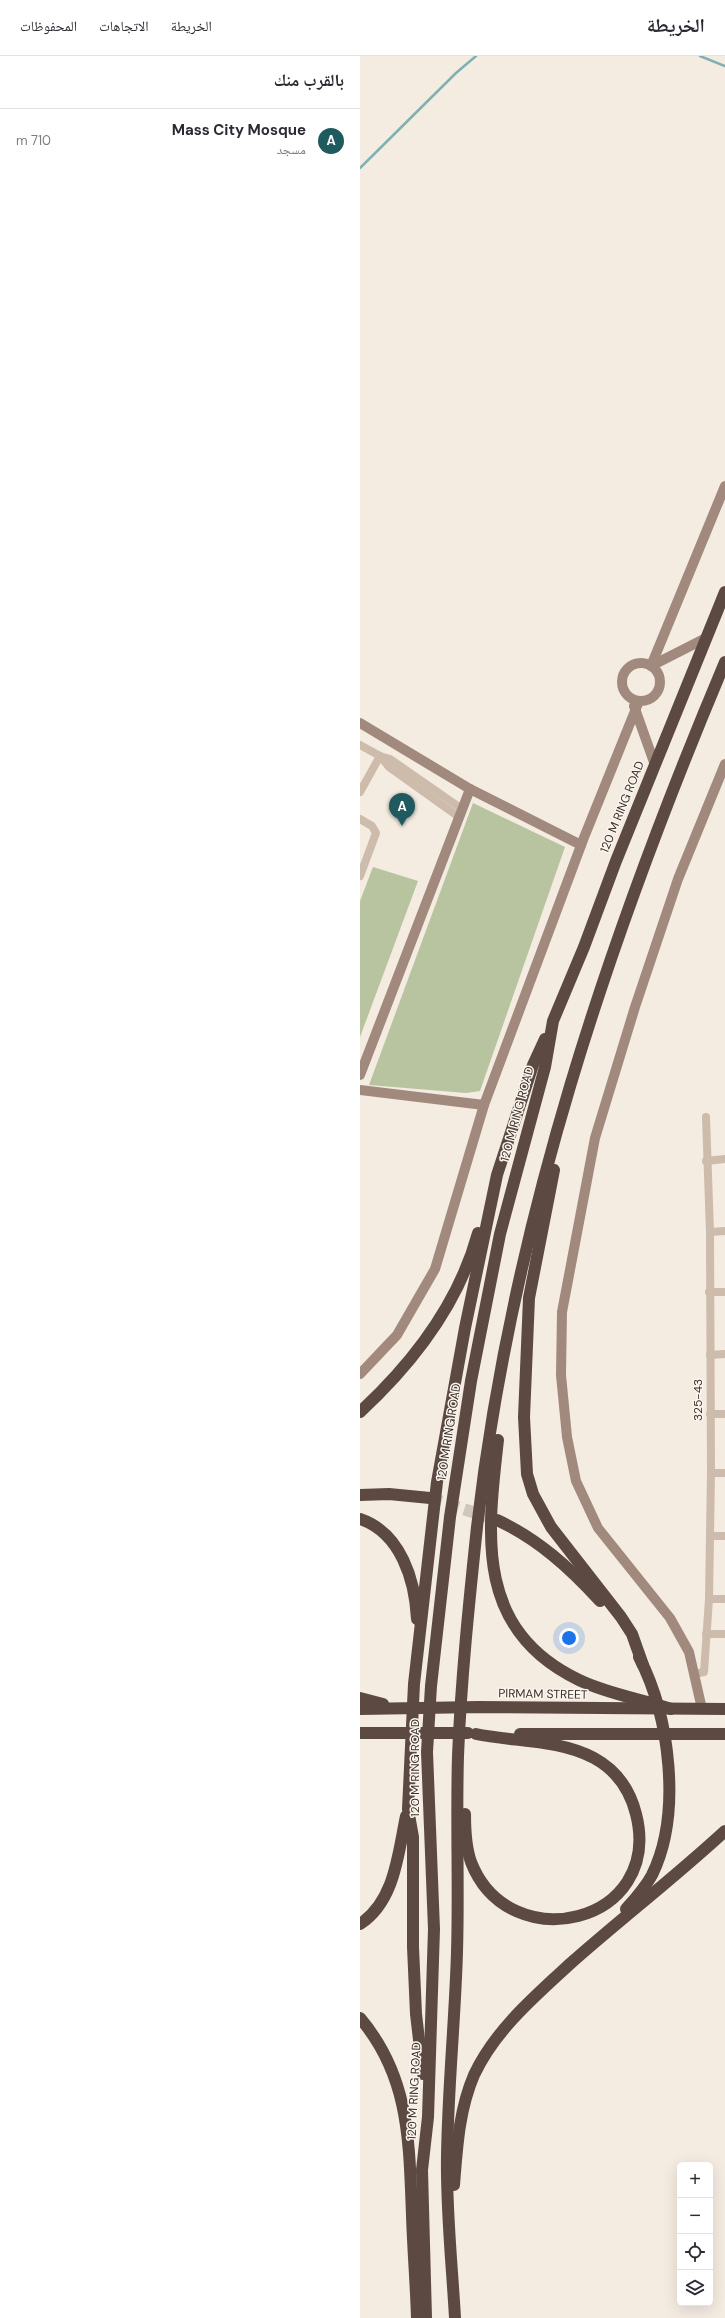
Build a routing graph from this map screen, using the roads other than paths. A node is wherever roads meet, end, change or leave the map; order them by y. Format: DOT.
graph roads {
  1 [pos="725,486"];
  2 [pos="725,592"];
  3 [pos="706,638"];
  4 [pos="725,662"];
  5 [pos="650,666"];
  6 [pos="635,703"];
  7 [pos="360,723"];
  8 [pos="360,745"];
  9 [pos="380,756"];
  10 [pos="725,764"];
  11 [pos="655,765"];
  12 [pos="470,789"];
  13 [pos="360,792"];
  14 [pos="461,813"];
  15 [pos="360,819"];
  16 [pos="581,845"];
  17 [pos="360,876"];
  18 [pos="553,1021"];
  19 [pos="579,1053"];
  20 [pos="360,1075"];
  21 [pos="360,1090"];
  22 [pos="484,1105"];
  23 [pos="706,1117"];
  24 [pos="725,1159"];
  25 [pos="706,1161"];
  26 [pos="495,1182"];
  27 [pos="710,1232"];
  28 [pos="725,1232"];
  29 [pos="709,1292"];
  30 [pos="725,1292"];
  31 [pos="725,1354"];
  32 [pos="710,1355"];
  33 [pos="360,1374"];
  34 [pos="360,1412"];
  35 [pos="710,1414"];
  36 [pos="725,1414"];
  37 [pos="711,1473"];
  38 [pos="725,1474"];
  39 [pos="360,1495"];
  40 [pos="487,1497"];
  41 [pos="430,1498"];
  42 [pos="360,1519"];
  43 [pos="497,1520"];
  44 [pos="711,1536"];
  45 [pos="725,1536"];
  46 [pos="709,1599"];
  47 [pos="725,1599"];
  48 [pos="706,1634"];
  49 [pos="725,1634"];
  50 [pos="418,1650"];
  51 [pos="643,1665"];
  52 [pos="694,1674"];
  53 [pos="360,1698"];
  54 [pos="400,1708"];
  55 [pos="360,1709"];
  56 [pos="671,1709"];
  57 [pos="702,1709"];
  58 [pos="725,1709"];
  59 [pos="476,1734"];
  60 [pos="725,1734"];
  61 [pos="360,1735"];
  62 [pos="462,1756"];
  63 [pos="408,1809"];
  64 [pos="725,1831"];
  65 [pos="360,1924"];
  66 [pos="606,1933"];
  67 [pos="360,2018"];
  68 [pos="428,2117"];
  69 [pos="451,2248"];
  70 [pos="417,2318"];
  71 [pos="426,2318"];
  72 [pos="455,2318"];
  1 -- 5 [label="street"];
  2 -- 3 [label="highway, 120 M RING ROAD"];
  3 -- 5 [label="street"];
  3 -- 11 [label="highway, 120 M RING ROAD"];
  4 -- 19 [label="highway"];
  5 -- 6 [label="street"];
  5 -- 6 [label="street"];
  6 -- 11 [label="street"];
  6 -- 16 [label="street"];
  7 -- 12 [label="street"];
  8 -- 9 [label="street"];
  9 -- 13 [label="street"];
  9 -- 14 [label="street"];
  10 -- 52 [label="street"];
  11 -- 18 [label="highway, 120 M RING ROAD"];
  12 -- 14 [label="street"];
  12 -- 16 [label="street"];
  14 -- 20 [label="street"];
  15 -- 17 [label="street"];
  16 -- 22 [label="street"];
  18 -- 26 [label="highway"];
  18 -- 68 [label="highway, 120 M RING ROAD"];
  19 -- 40 [label="highway"];
  19 -- 51 [label="highway"];
  21 -- 22 [label="street"];
  22 -- 33 [label="street"];
  23 -- 25 [label="street, 325-43"];
  24 -- 25 [label="street"];
  25 -- 27 [label="street, 325-43"];
  26 -- 34 [label="highway"];
  26 -- 50 [label="highway"];
  27 -- 28 [label="street"];
  27 -- 29 [label="street, 325-43"];
  29 -- 30 [label="street"];
  29 -- 32 [label="street, 325-43"];
  31 -- 32 [label="street"];
  32 -- 35 [label="street, 325-43"];
  35 -- 36 [label="street"];
  35 -- 37 [label="street, 325-43"];
  37 -- 38 [label="street"];
  37 -- 44 [label="street, 325-43"];
  39 -- 41 [label="highway"];
  40 -- 56 [label="highway"];
  40 -- 62 [label="highway"];
  42 -- 50 [label="highway"];
  43 -- 51 [label="highway"];
  44 -- 45 [label="street"];
  44 -- 46 [label="street, 325-43"];
  46 -- 47 [label="street"];
  46 -- 48 [label="street, 325-43"];
  48 -- 49 [label="street"];
  48 -- 52 [label="street, 325-43"];
  50 -- 63 [label="highway"];
  51 -- 66 [label="highway"];
  52 -- 57 [label="street"];
  53 -- 54 [label="highway"];
  54 -- 55 [label="highway, PIRMAM STREET"];
  54 -- 56 [label="highway, PIRMAM STREET"];
  56 -- 57 [label="highway, PIRMAM STREET"];
  57 -- 58 [label="highway, PIRMAM STREET"];
  59 -- 60 [label="highway"];
  59 -- 61 [label="highway"];
  59 -- 62 [label="highway"];
  62 -- 69 [label="highway"];
  63 -- 65 [label="highway"];
  63 -- 68 [label="highway"];
  64 -- 66 [label="highway"];
  66 -- 69 [label="highway"];
  67 -- 70 [label="highway"];
  68 -- 71 [label="highway, 120 M RING ROAD"];
  69 -- 72 [label="highway"];
}
